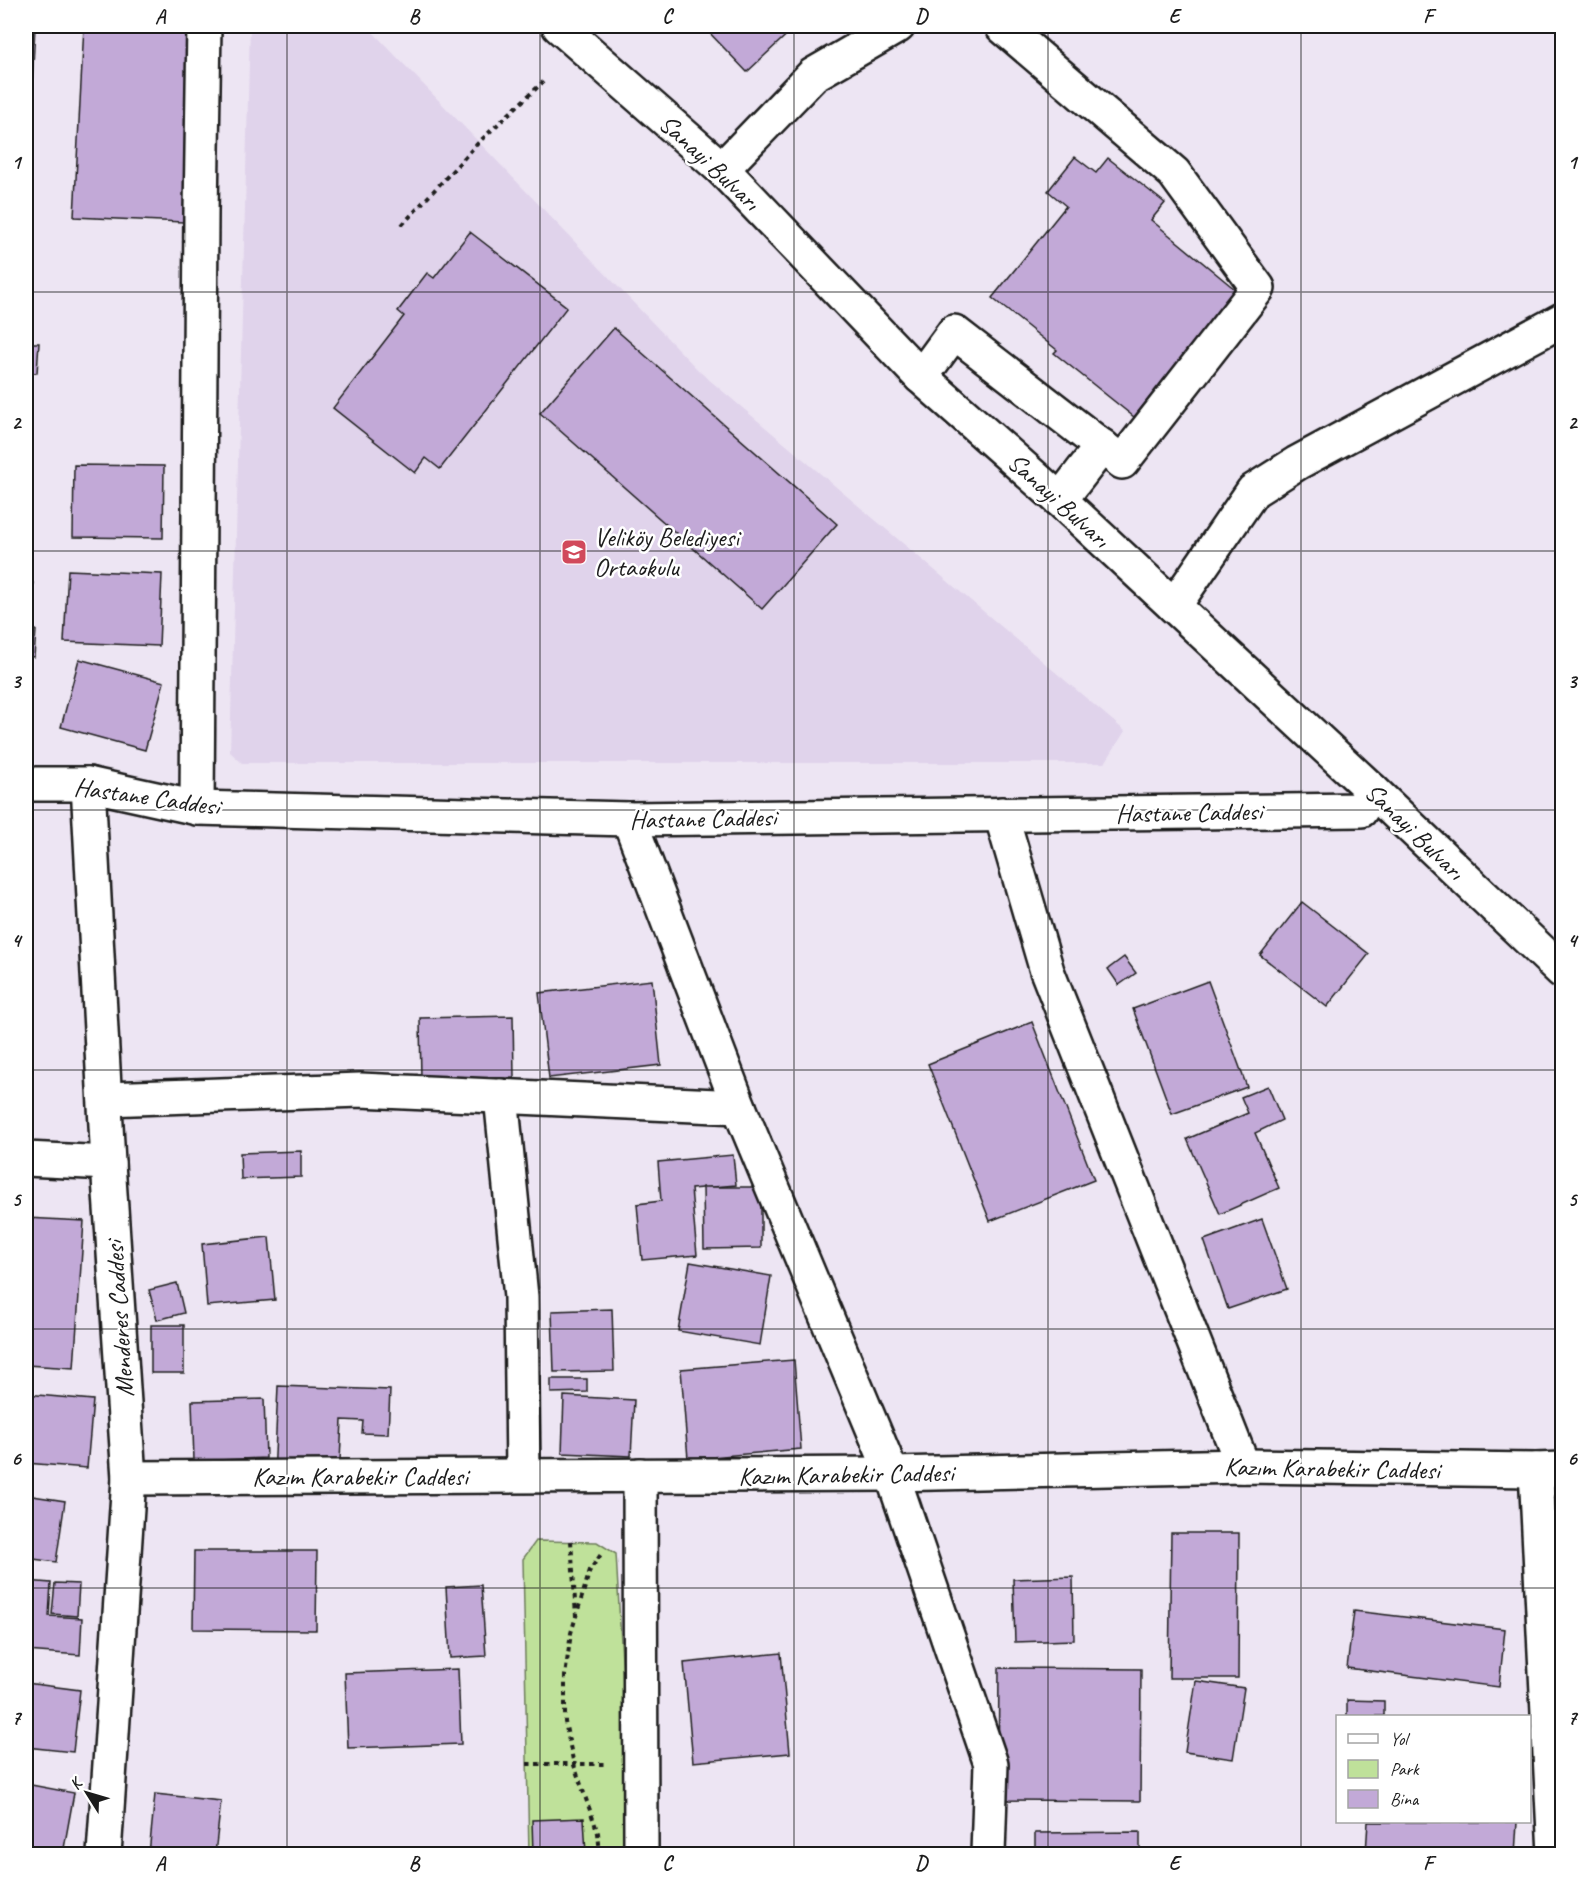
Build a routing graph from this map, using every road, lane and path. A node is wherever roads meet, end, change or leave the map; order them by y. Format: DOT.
graph roads {
  1 [pos="204,26"];
  2 [pos="559,26"];
  3 [pos="898,26"];
  4 [pos="1002,26"];
  5 [pos="543,82"];
  6 [pos="722,169"];
  7 [pos="402,225"];
  8 [pos="1563,320"];
  9 [pos="921,377"];
  10 [pos="1102,446"];
  11 [pos="1060,500"];
  12 [pos="1174,606"];
  13 [pos="26,784"];
  14 [pos="88,784"];
  15 [pos="1372,790"];
  16 [pos="197,808"];
  17 [pos="1001,814"];
  18 [pos="629,819"];
  19 [pos="1563,971"];
  20 [pos="501,1096"];
  21 [pos="105,1099"];
  22 [pos="739,1107"];
  23 [pos="26,1159"];
  24 [pos="108,1162"];
  25 [pos="1243,1466"];
  26 [pos="1549,1470"];
  27 [pos="892,1474"];
  28 [pos="640,1475"];
  29 [pos="523,1476"];
  30 [pos="129,1478"];
  31 [pos="571,1541"];
  32 [pos="606,1547"];
  33 [pos="576,1618"];
  34 [pos="527,1764"];
  35 [pos="606,1764"];
  36 [pos="574,1765"];
  37 [pos="104,1854"];
  38 [pos="600,1854"];
  39 [pos="641,1854"];
  40 [pos="988,1854"];
  41 [pos="1555,1854"];
  1 -- 16 [label="street"];
  2 -- 6 [label="street, Sanayi Bulvarı"];
  3 -- 6 [label="street"];
  4 -- 10 [label="street"];
  5 -- 7 [label="path"];
  6 -- 9 [label="street, Sanayi Bulvarı"];
  8 -- 12 [label="street"];
  9 -- 10 [label="street"];
  9 -- 11 [label="street, Sanayi Bulvarı"];
  10 -- 11 [label="street"];
  11 -- 12 [label="street, Sanayi Bulvarı"];
  12 -- 15 [label="street, Sanayi Bulvarı"];
  13 -- 14 [label="street, Hastane Caddesi"];
  14 -- 16 [label="street, Hastane Caddesi"];
  14 -- 21 [label="street, Menderes Caddesi"];
  15 -- 17 [label="street, Hastane Caddesi"];
  15 -- 19 [label="street, Sanayi Bulvarı"];
  16 -- 18 [label="street, Hastane Caddesi"];
  17 -- 18 [label="street, Hastane Caddesi"];
  17 -- 25 [label="street"];
  18 -- 22 [label="street"];
  20 -- 21 [label="street"];
  20 -- 22 [label="street"];
  20 -- 29 [label="street"];
  21 -- 24 [label="street, Menderes Caddesi"];
  22 -- 27 [label="street"];
  23 -- 24 [label="street"];
  24 -- 30 [label="street, Menderes Caddesi"];
  25 -- 26 [label="street, Kazım Karabekir Caddesi"];
  25 -- 27 [label="street, Kazım Karabekir Caddesi"];
  26 -- 41 [label="street"];
  27 -- 28 [label="street, Kazım Karabekir Caddesi"];
  27 -- 40 [label="street"];
  28 -- 29 [label="street, Kazım Karabekir Caddesi"];
  28 -- 39 [label="street"];
  29 -- 30 [label="street, Kazım Karabekir Caddesi"];
  30 -- 37 [label="street, Menderes Caddesi"];
  31 -- 33 [label="path"];
  32 -- 33 [label="path"];
  33 -- 36 [label="path"];
  34 -- 36 [label="path"];
  35 -- 36 [label="path"];
  36 -- 38 [label="path"];
}
